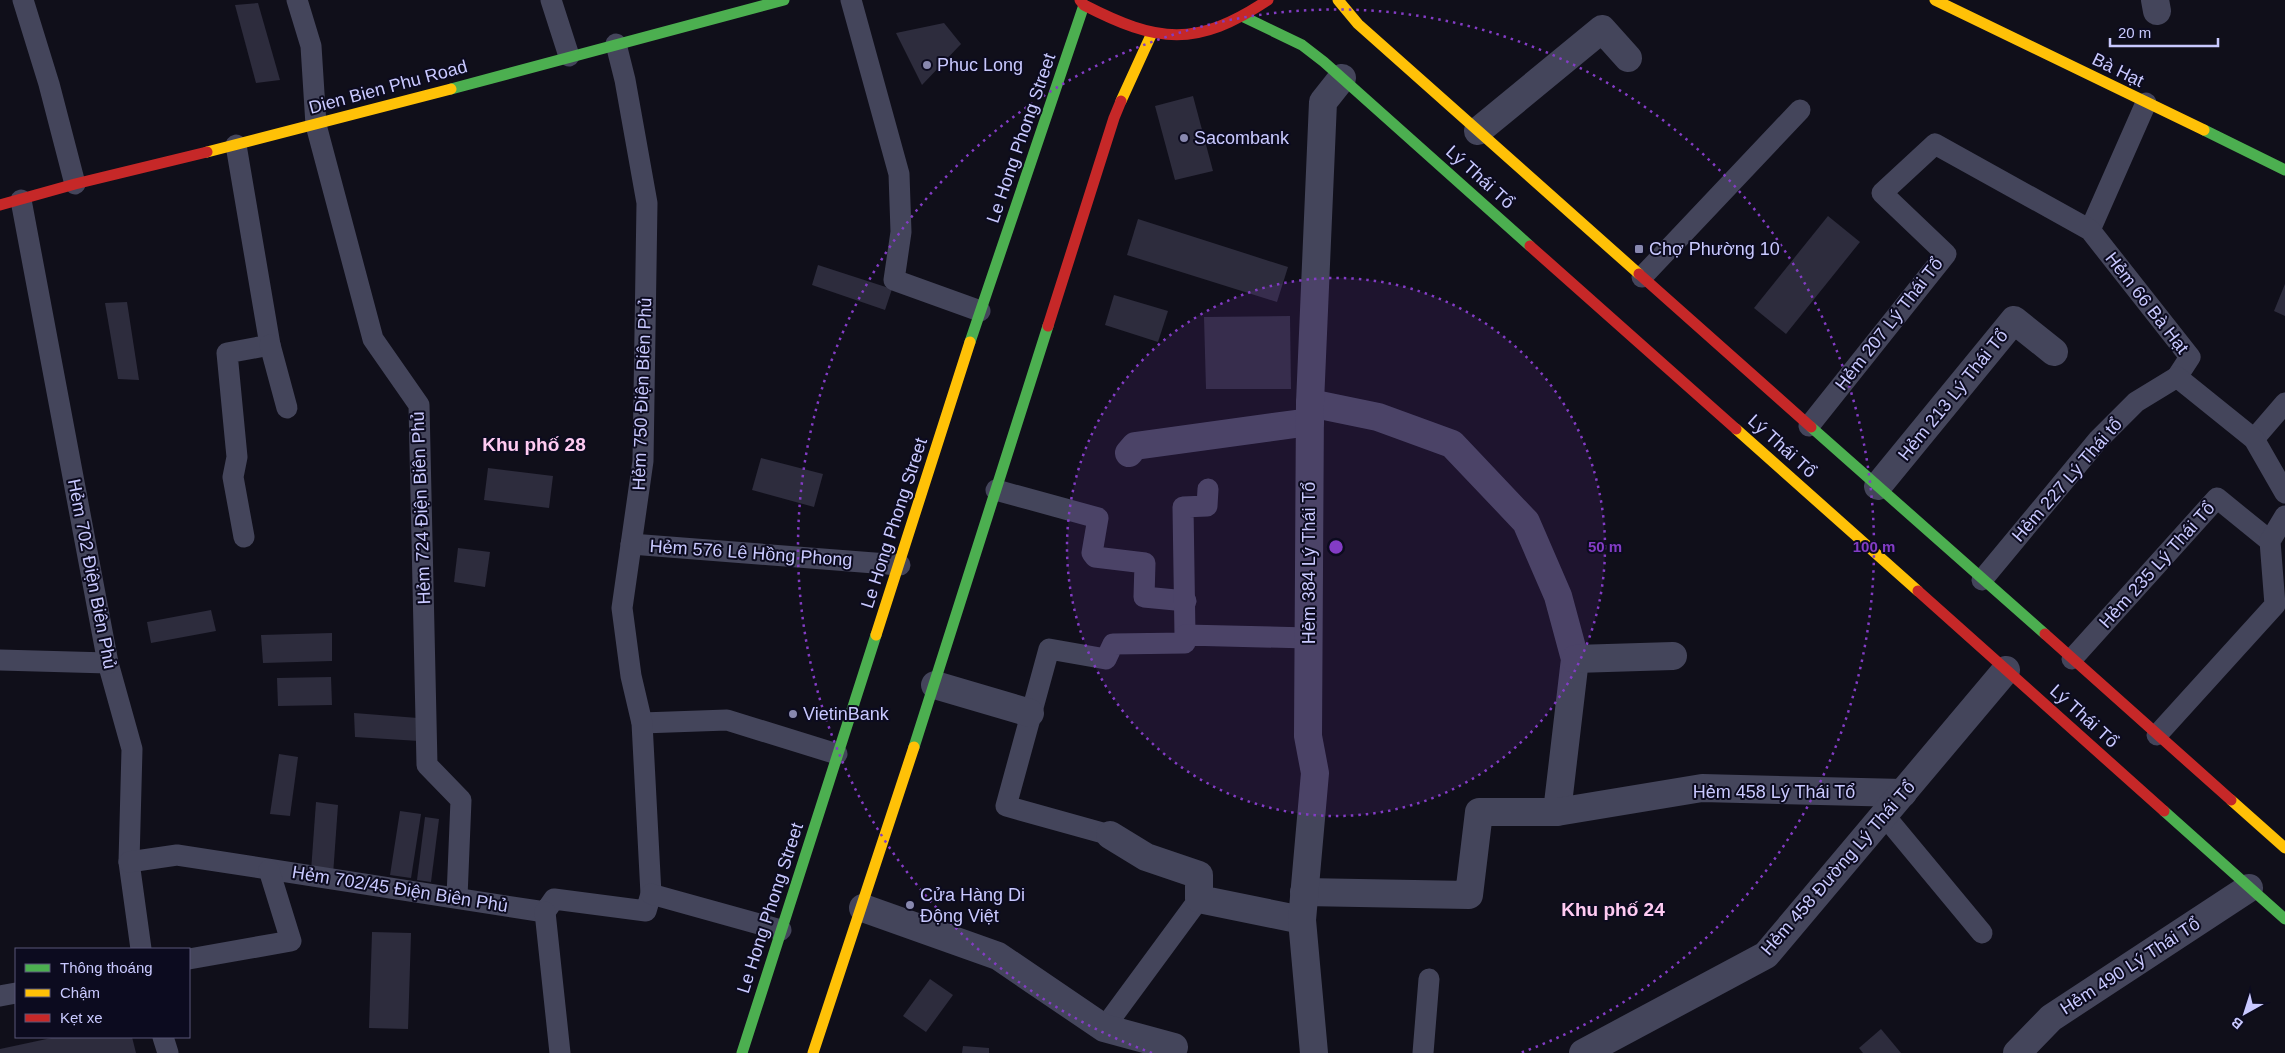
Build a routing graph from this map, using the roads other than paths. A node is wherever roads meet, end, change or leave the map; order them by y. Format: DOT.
graph roads {
  1 [pos="23,0"];
  2 [pos="297,0"];
  3 [pos="550,0"];
  4 [pos="784,0"];
  5 [pos="851,0"];
  6 [pos="1268,0"];
  7 [pos="1338,0"];
  8 [pos="1935,0"];
  9 [pos="1082,2"];
  10 [pos="1244,17"];
  11 [pos="1152,34"];
  12 [pos="616,44"];
  13 [pos="569,56"];
  14 [pos="1628,58"];
  15 [pos="1342,78"];
  16 [pos="2146,103"];
  17 [pos="1800,110"];
  18 [pos="316,125"];
  19 [pos="1478,131"];
  20 [pos="1935,144"];
  21 [pos="236,145"];
  22 [pos="2285,170"];
  23 [pos="75,184"];
  24 [pos="21,200"];
  25 [pos="0,205"];
  26 [pos="2090,230"];
  27 [pos="1642,277"];
  28 [pos="980,311"];
  29 [pos="270,345"];
  30 [pos="2054,352"];
  31 [pos="2177,377"];
  32 [pos="2285,404"];
  33 [pos="287,408"];
  34 [pos="1310,412"];
  35 [pos="1809,426"];
  36 [pos="2254,439"];
  37 [pos="1129,452"];
  38 [pos="1878,486"];
  39 [pos="1208,489"];
  40 [pos="996,490"];
  41 [pos="2285,493"];
  42 [pos="2285,516"];
  43 [pos="244,538"];
  44 [pos="2270,541"];
  45 [pos="631,544"];
  46 [pos="900,565"];
  47 [pos="1982,580"];
  48 [pos="1186,601"];
  49 [pos="2280,607"];
  50 [pos="1185,635"];
  51 [pos="1308,638"];
  52 [pos="1674,656"];
  53 [pos="1574,659"];
  54 [pos="2072,659"];
  55 [pos="0,660"];
  56 [pos="108,663"];
  57 [pos="2006,670"];
  58 [pos="935,685"];
  59 [pos="1030,713"];
  60 [pos="642,723"];
  61 [pos="2157,735"];
  62 [pos="837,754"];
  63 [pos="1903,793"];
  64 [pos="1557,812"];
  65 [pos="1884,815"];
  66 [pos="1110,835"];
  67 [pos="2285,848"];
  68 [pos="129,862"];
  69 [pos="269,870"];
  70 [pos="2250,888"];
  71 [pos="1304,892"];
  72 [pos="651,894"];
  73 [pos="457,897"];
  74 [pos="1199,899"];
  75 [pos="863,908"];
  76 [pos="545,912"];
  77 [pos="2285,919"];
  78 [pos="1302,920"];
  79 [pos="781,930"];
  80 [pos="1982,933"];
  81 [pos="141,948"];
  82 [pos="190,959"];
  83 [pos="1429,979"];
  84 [pos="15,993"];
  85 [pos="0,996"];
  86 [pos="1104,1028"];
  87 [pos="163,1038"];
  88 [pos="1174,1047"];
  89 [pos="168,1053"];
  90 [pos="560,1053"];
  91 [pos="742,1053"];
  92 [pos="813,1053"];
  93 [pos="1314,1053"];
  94 [pos="1423,1053"];
  95 [pos="1583,1053"];
  96 [pos="2017,1053"];
  1 -- 23 [label="lane"];
  2 -- 18 [label="lane, Hẻm 724 Điện Biên Phủ"];
  3 -- 13 [label="lane"];
  4 -- 12 [label="main road, Dien Bien Phu Road"];
  5 -- 28 [label="lane"];
  6 -- 10 [label="main road"];
  7 -- 19 [label="main road, Lý Thái Tổ"];
  8 -- 16 [label="main road, Bà Hạt"];
  9 -- 11 [label="main road"];
  9 -- 28 [label="main road, Le Hong Phong Street"];
  10 -- 11 [label="main road"];
  10 -- 15 [label="main road, Lý Thái Tổ"];
  11 -- 40 [label="main road"];
  12 -- 13 [label="main road, Dien Bien Phu Road"];
  12 -- 45 [label="lane, Hẻm 750 Điện Biên Phủ"];
  13 -- 18 [label="main road, Dien Bien Phu Road"];
  14 -- 19 [label="street"];
  15 -- 34 [label="street, Hẻm 384 Lý Thái Tổ"];
  15 -- 57 [label="main road, Lý Thái Tổ"];
  16 -- 22 [label="main road, Bà Hạt"];
  16 -- 26 [label="lane"];
  17 -- 27 [label="lane"];
  18 -- 21 [label="main road, Dien Bien Phu Road"];
  18 -- 73 [label="lane, Hẻm 724 Điện Biên Phủ"];
  19 -- 27 [label="main road, Lý Thái Tổ"];
  20 -- 26 [label="lane, Hẻm 66 Bà Hạt"];
  20 -- 35 [label="lane, Hẻm 207 Lý Thái Tổ"];
  21 -- 23 [label="main road, Dien Bien Phu Road"];
  21 -- 29 [label="lane"];
  23 -- 24 [label="main road, Dien Bien Phu Road"];
  24 -- 25 [label="main road, Dien Bien Phu Road"];
  24 -- 56 [label="lane, Hẻm 702 Điện Biên Phủ"];
  26 -- 31 [label="lane, Hẻm 66 Bà Hạt"];
  27 -- 35 [label="main road, Lý Thái Tổ"];
  28 -- 46 [label="main road, Le Hong Phong Street"];
  29 -- 33 [label="lane"];
  29 -- 43 [label="lane"];
  30 -- 38 [label="street, Hẻm 213 Lý Thái Tổ"];
  31 -- 36 [label="lane"];
  31 -- 47 [label="lane, Hẻm 227 Lý Thái tổ"];
  32 -- 36 [label="lane"];
  34 -- 37 [label="street"];
  34 -- 51 [label="street, Hẻm 384 Lý Thái Tổ"];
  34 -- 53 [label="street"];
  35 -- 38 [label="main road, Lý Thái Tổ"];
  36 -- 41 [label="lane"];
  38 -- 47 [label="main road, Lý Thái Tổ"];
  39 -- 48 [label="lane"];
  40 -- 48 [label="lane"];
  40 -- 58 [label="main road"];
  42 -- 44 [label="lane"];
  44 -- 49 [label="lane"];
  44 -- 54 [label="lane, Hẻm 235 Lý Thái Tổ"];
  45 -- 46 [label="lane, Hẻm 576 Lê Hồng Phong"];
  45 -- 60 [label="lane, Hẻm 750 Điện Biên Phủ"];
  46 -- 62 [label="main road, Le Hong Phong Street"];
  47 -- 54 [label="main road, Lý Thái Tổ"];
  48 -- 50 [label="lane"];
  49 -- 61 [label="lane"];
  50 -- 51 [label="lane"];
  50 -- 59 [label="lane"];
  51 -- 71 [label="street, Hẻm 384 Lý Thái Tổ"];
  52 -- 53 [label="street"];
  53 -- 64 [label="street"];
  54 -- 61 [label="main road, Lý Thái Tổ"];
  55 -- 56 [label="lane"];
  56 -- 68 [label="lane, Hẻm 702 Điện Biên Phủ"];
  57 -- 63 [label="street, Hẻm 458 Đường Lý Thái Tổ"];
  57 -- 70 [label="main road, Lý Thái Tổ"];
  58 -- 59 [label="street"];
  58 -- 75 [label="main road"];
  59 -- 66 [label="lane"];
  60 -- 62 [label="lane"];
  60 -- 72 [label="lane, Hẻm 750 Điện Biên Phủ"];
  61 -- 67 [label="main road, Lý Thái Tổ"];
  62 -- 79 [label="main road, Le Hong Phong Street"];
  63 -- 64 [label="street, Hẻm 458 Lý Thái Tổ"];
  63 -- 65 [label="street, Hẻm 458 Đường Lý Thái Tổ"];
  64 -- 71 [label="street, Hẻm 458 Lý Thái Tổ"];
  65 -- 80 [label="lane"];
  65 -- 95 [label="street, Hẻm 458 Đường Lý Thái Tổ"];
  66 -- 74 [label="street"];
  68 -- 69 [label="lane, Hẻm 702/45 Điện Biên Phủ"];
  68 -- 81 [label="lane, Hẻm 702 Điện Biên Phủ"];
  69 -- 73 [label="lane, Hẻm 702/45 Điện Biên Phủ"];
  69 -- 82 [label="lane"];
  70 -- 77 [label="main road, Lý Thái Tổ"];
  70 -- 96 [label="street, Hẻm 490 Lý Thái Tổ"];
  71 -- 78 [label="street, Hẻm 384 Lý Thái Tổ"];
  72 -- 76 [label="lane"];
  72 -- 79 [label="lane"];
  73 -- 76 [label="lane, Hẻm 702/45 Điện Biên Phủ"];
  74 -- 78 [label="street"];
  74 -- 86 [label="lane"];
  75 -- 86 [label="street"];
  75 -- 92 [label="main road"];
  76 -- 90 [label="lane"];
  78 -- 93 [label="street, Hẻm 384 Lý Thái Tổ"];
  79 -- 91 [label="main road, Le Hong Phong Street"];
  83 -- 94 [label="lane"];
  84 -- 85 [label="lane"];
  86 -- 88 [label="street"];
  87 -- 89 [label="lane"];
}
